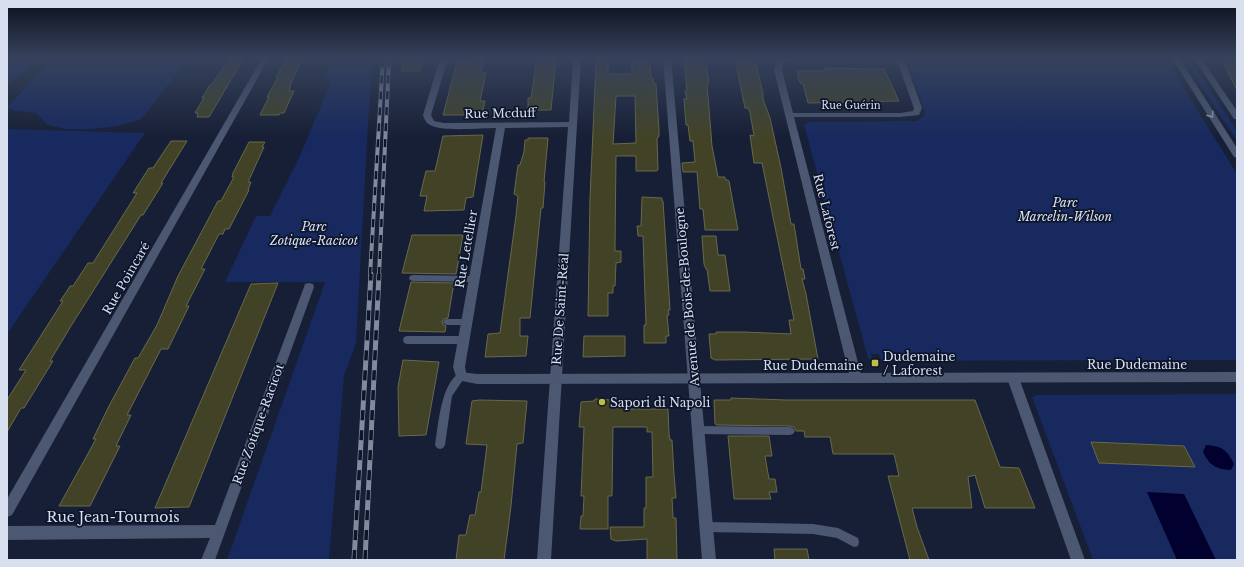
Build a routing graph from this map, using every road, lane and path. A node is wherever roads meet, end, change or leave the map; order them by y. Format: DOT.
graph roads {
  1 [pos="251,84"];
  2 [pos="436,84"];
  3 [pos="575,84"];
  4 [pos="669,84"];
  5 [pos="782,84"];
  6 [pos="910,84"];
  7 [pos="1192,84"];
  8 [pos="1215,84"];
  9 [pos="1236,114"];
  10 [pos="790,115"];
  11 [pos="572,124"];
  12 [pos="501,125"];
  13 [pos="1237,155"];
  14 [pos="413,278"];
  15 [pos="474,279"];
  16 [pos="309,287"];
  17 [pos="447,322"];
  18 [pos="467,322"];
  19 [pos="408,340"];
  20 [pos="464,340"];
  21 [pos="461,377"];
  22 [pos="1237,377"];
  23 [pos="856,378"];
  24 [pos="1013,378"];
  25 [pos="555,379"];
  26 [pos="694,379"];
  27 [pos="698,430"];
  28 [pos="790,431"];
  29 [pos="440,446"];
  30 [pos="7,511"];
  31 [pos="706,527"];
  32 [pos="218,531"];
  33 [pos="7,534"];
  34 [pos="854,542"];
  35 [pos="208,560"];
  36 [pos="544,560"];
  37 [pos="709,560"];
  38 [pos="1078,560"];
  1 -- 30 [label="street, Rue Poincaré"];
  2 -- 12 [label="street, Rue Mcduff"];
  3 -- 11 [label="street, Rue De Saint-Réal"];
  4 -- 26 [label="street, Avenue de Bois-de-Boulogne"];
  5 -- 10 [label="street, Rue Laforest"];
  6 -- 10 [label="street, Rue Guérin"];
  7 -- 13 [label="street, one-way"];
  8 -- 9 [label="street"];
  10 -- 23 [label="street, Rue Laforest"];
  11 -- 12 [label="street, Rue Mcduff"];
  11 -- 25 [label="street, Rue De Saint-Réal"];
  12 -- 15 [label="street, Rue Letellier"];
  14 -- 15 [label="lane"];
  15 -- 18 [label="street, Rue Letellier"];
  16 -- 32 [label="street, Rue Zotique-Racicot"];
  17 -- 18 [label="lane"];
  18 -- 20 [label="street, Rue Letellier"];
  19 -- 20 [label="lane"];
  20 -- 21 [label="street, Rue Letellier"];
  21 -- 25 [label="street, Rue Dudemaine"];
  21 -- 29 [label="lane"];
  22 -- 24 [label="street, Rue Dudemaine"];
  23 -- 24 [label="street, Rue Dudemaine"];
  23 -- 26 [label="street, Rue Dudemaine"];
  24 -- 38 [label="street"];
  25 -- 26 [label="street, Rue Dudemaine"];
  25 -- 36 [label="street, Rue De Saint-Réal"];
  26 -- 27 [label="street, Avenue de Bois-de-Boulogne"];
  27 -- 28 [label="lane"];
  27 -- 31 [label="street, Avenue de Bois-de-Boulogne"];
  31 -- 34 [label="lane"];
  31 -- 37 [label="street, Avenue de Bois-de-Boulogne"];
  32 -- 33 [label="street, Rue Jean-Tournois"];
  32 -- 35 [label="street, Rue Zotique-Racicot"];
}
